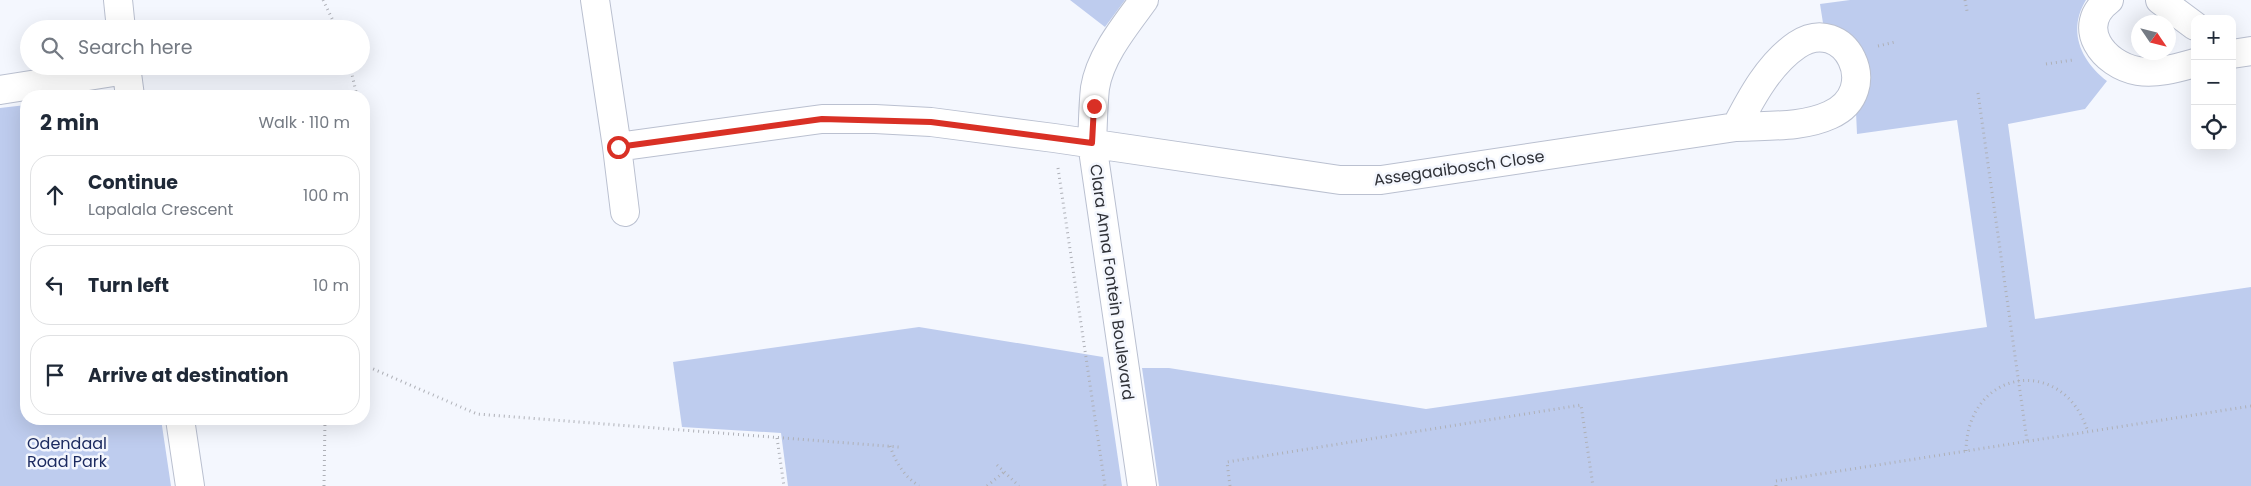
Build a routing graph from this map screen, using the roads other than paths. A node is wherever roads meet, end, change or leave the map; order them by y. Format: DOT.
graph roads {
  1 [pos="118,0"];
  2 [pos="595,0"];
  3 [pos="1144,0"];
  4 [pos="2109,0"];
  5 [pos="2160,0"];
  6 [pos="120,20"];
  7 [pos="2191,23"];
  8 [pos="2251,51"];
  9 [pos="2236,53"];
  10 [pos="2191,64"];
  11 [pos="127,78"];
  12 [pos="0,90"];
  13 [pos="1736,127"];
  14 [pos="1092,143"];
  15 [pos="618,147"];
  16 [pos="625,212"];
  17 [pos="181,425"];
  18 [pos="190,486"];
  19 [pos="1142,486"];
  1 -- 6 [label="street"];
  2 -- 15 [label="street"];
  3 -- 14 [label="street, Clara Anna Fontein Boulevard"];
  4 -- 10 [label="street"];
  5 -- 7 [label="street"];
  8 -- 9 [label="street"];
  11 -- 12 [label="street"];
  13 -- 14 [label="street, Assegaaibosch Close"];
  14 -- 15 [label="street, Assegaaibosch Close"];
  14 -- 19 [label="street, Clara Anna Fontein Boulevard"];
  15 -- 16 [label="street"];
  17 -- 18 [label="street"];
}
